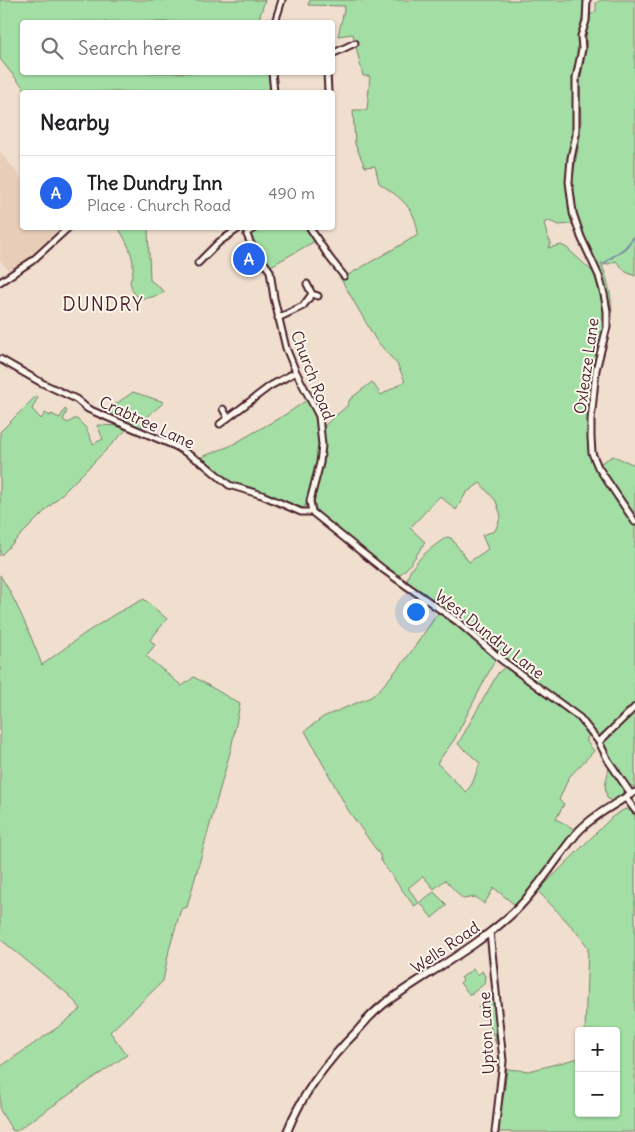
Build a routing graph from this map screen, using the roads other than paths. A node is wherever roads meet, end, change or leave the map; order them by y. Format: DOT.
graph roads {
  1 [pos="282,0"];
  2 [pos="587,0"];
  3 [pos="276,20"];
  4 [pos="355,42"];
  5 [pos="335,52"];
  6 [pos="272,75"];
  7 [pos="327,75"];
  8 [pos="274,90"];
  9 [pos="328,90"];
  10 [pos="66,230"];
  11 [pos="235,230"];
  12 [pos="240,230"];
  13 [pos="252,230"];
  14 [pos="311,230"];
  15 [pos="247,235"];
  16 [pos="39,255"];
  17 [pos="45,261"];
  18 [pos="202,261"];
  19 [pos="344,276"];
  20 [pos="0,282"];
  21 [pos="307,284"];
  22 [pos="312,294"];
  23 [pos="318,296"];
  24 [pos="278,318"];
  25 [pos="1,361"];
  26 [pos="296,372"];
  27 [pos="222,409"];
  28 [pos="228,418"];
  29 [pos="220,424"];
  30 [pos="312,512"];
  31 [pos="634,519"];
  32 [pos="635,707"];
  33 [pos="598,742"];
  34 [pos="631,795"];
  35 [pos="635,810"];
  36 [pos="490,932"];
  37 [pos="287,1132"];
  38 [pos="495,1132"];
  1 -- 3 [label="street"];
  2 -- 31 [label="street, Oxleaze Lane"];
  4 -- 5 [label="street"];
  6 -- 8 [label="street"];
  7 -- 9 [label="street"];
  10 -- 16 [label="street"];
  11 -- 18 [label="street"];
  12 -- 15 [label="street"];
  13 -- 15 [label="street"];
  14 -- 19 [label="street"];
  15 -- 24 [label="street, Church Road"];
  16 -- 17 [label="street"];
  16 -- 20 [label="street"];
  21 -- 22 [label="street"];
  22 -- 23 [label="street"];
  22 -- 24 [label="street"];
  24 -- 26 [label="street, Church Road"];
  25 -- 30 [label="street, Crabtree Lane"];
  26 -- 28 [label="street"];
  26 -- 30 [label="street, Church Road"];
  27 -- 28 [label="street"];
  28 -- 29 [label="street"];
  30 -- 33 [label="street, West Dundry Lane"];
  32 -- 33 [label="street"];
  33 -- 34 [label="street, West Dundry Lane"];
  34 -- 35 [label="street, West Dundry Lane"];
  34 -- 36 [label="street, Wells Road"];
  36 -- 37 [label="street, Wells Road"];
  36 -- 38 [label="street, Upton Lane"];
}
